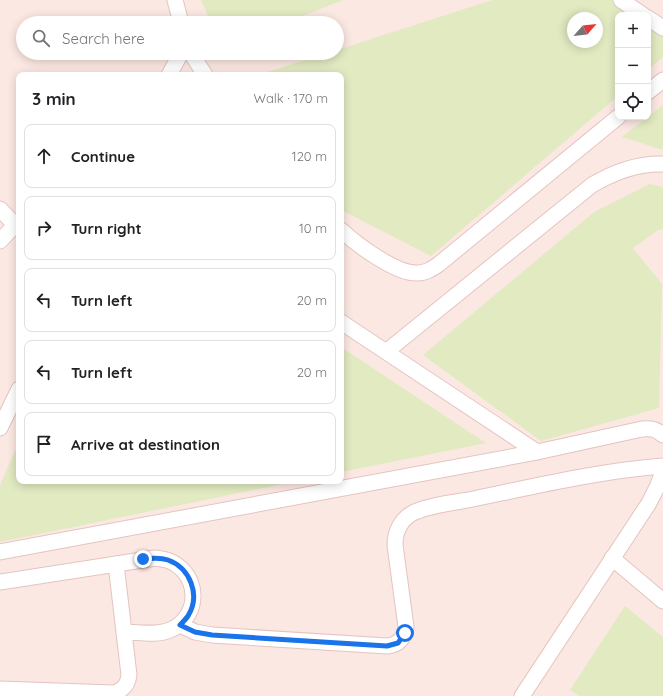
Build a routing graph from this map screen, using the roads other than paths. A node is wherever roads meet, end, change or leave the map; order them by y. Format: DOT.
graph roads {
  1 [pos="175,0"];
  2 [pos="621,0"];
  3 [pos="639,12"];
  4 [pos="179,16"];
  5 [pos="651,20"];
  6 [pos="663,28"];
  7 [pos="176,60"];
  8 [pos="195,60"];
  9 [pos="170,72"];
  10 [pos="203,72"];
  11 [pos="663,80"];
  12 [pos="651,90"];
  13 [pos="615,119"];
  14 [pos="663,164"];
  15 [pos="0,209"];
  16 [pos="16,222"];
  17 [pos="16,224"];
  18 [pos="344,232"];
  19 [pos="0,241"];
  20 [pos="344,324"];
  21 [pos="386,351"];
  22 [pos="16,395"];
  23 [pos="0,428"];
  24 [pos="663,435"];
  25 [pos="537,452"];
  26 [pos="663,466"];
  27 [pos="663,471"];
  28 [pos="0,552"];
  29 [pos="612,558"];
  30 [pos="116,564"];
  31 [pos="0,582"];
  32 [pos="663,601"];
  33 [pos="180,625"];
  34 [pos="124,632"];
  35 [pos="0,689"];
  36 [pos="522,696"];
  1 -- 4 [label="street"];
  2 -- 3 [label="street"];
  5 -- 6 [label="street"];
  7 -- 9 [label="street"];
  8 -- 10 [label="street"];
  11 -- 12 [label="street"];
  13 -- 18 [label="street"];
  14 -- 21 [label="street"];
  15 -- 16 [label="street"];
  17 -- 19 [label="street"];
  20 -- 21 [label="street"];
  21 -- 25 [label="street"];
  22 -- 23 [label="street"];
  24 -- 25 [label="street"];
  25 -- 28 [label="street"];
  26 -- 33 [label="street"];
  27 -- 29 [label="street"];
  29 -- 32 [label="street"];
  29 -- 36 [label="street"];
  30 -- 31 [label="street"];
  30 -- 33 [label="street"];
  30 -- 34 [label="street"];
  33 -- 34 [label="street"];
  34 -- 35 [label="street"];
}
